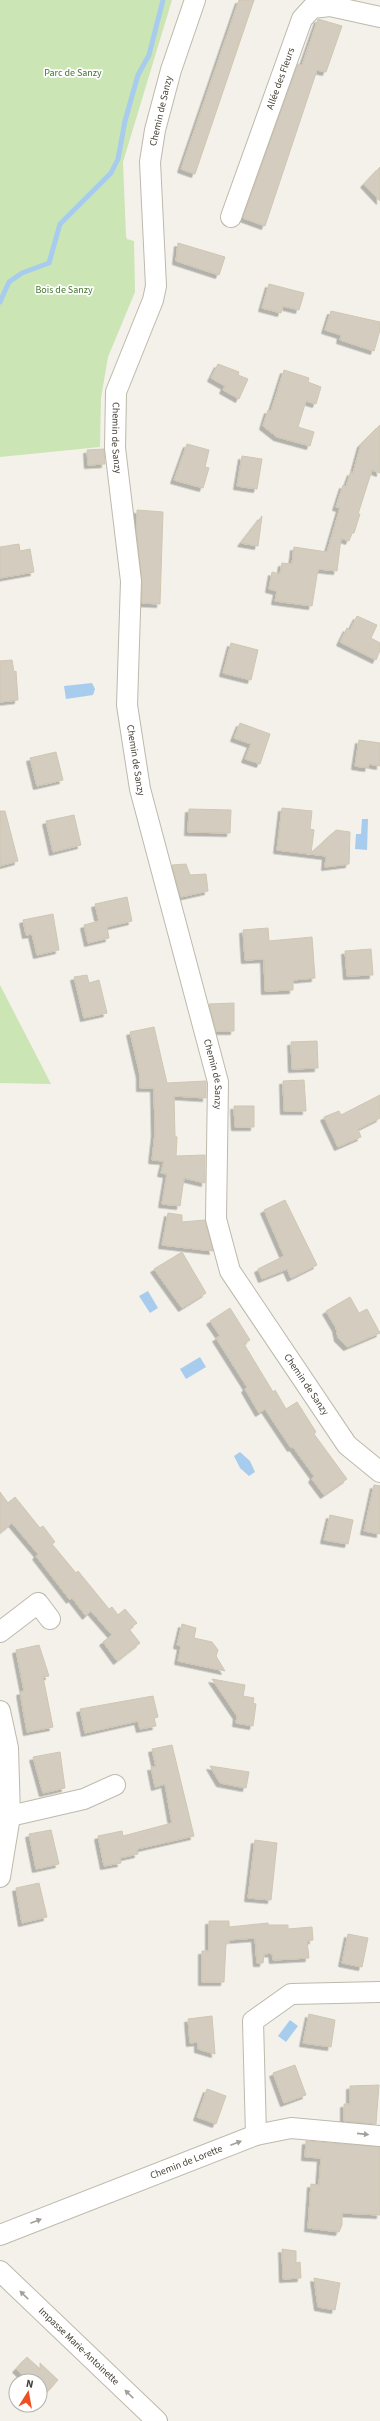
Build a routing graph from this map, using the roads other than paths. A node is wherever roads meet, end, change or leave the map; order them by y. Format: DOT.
graph roads {
  1 [pos="195,0"];
  2 [pos="380,17"];
  3 [pos="231,217"];
  4 [pos="380,1472"];
  5 [pos="50,1619"];
  6 [pos="0,1632"];
  7 [pos="0,1711"];
  8 [pos="115,1786"];
  9 [pos="10,1816"];
  10 [pos="0,1877"];
  11 [pos="380,1992"];
  12 [pos="256,2135"];
  13 [pos="380,2136"];
  14 [pos="0,2235"];
  15 [pos="0,2271"];
  16 [pos="157,2421"];
  1 -- 4 [label="street, Chemin de Sanzy"];
  2 -- 3 [label="street, Allée des Fleurs"];
  5 -- 6 [label="street"];
  7 -- 9 [label="street"];
  8 -- 9 [label="street"];
  9 -- 10 [label="street"];
  11 -- 12 [label="street"];
  12 -- 13 [label="street, Chemin de Lorette, one-way"];
  14 -- 12 [label="street, Chemin de Lorette, one-way"];
  16 -- 15 [label="street, Impasse Marie-Antoinette, one-way"];
}
